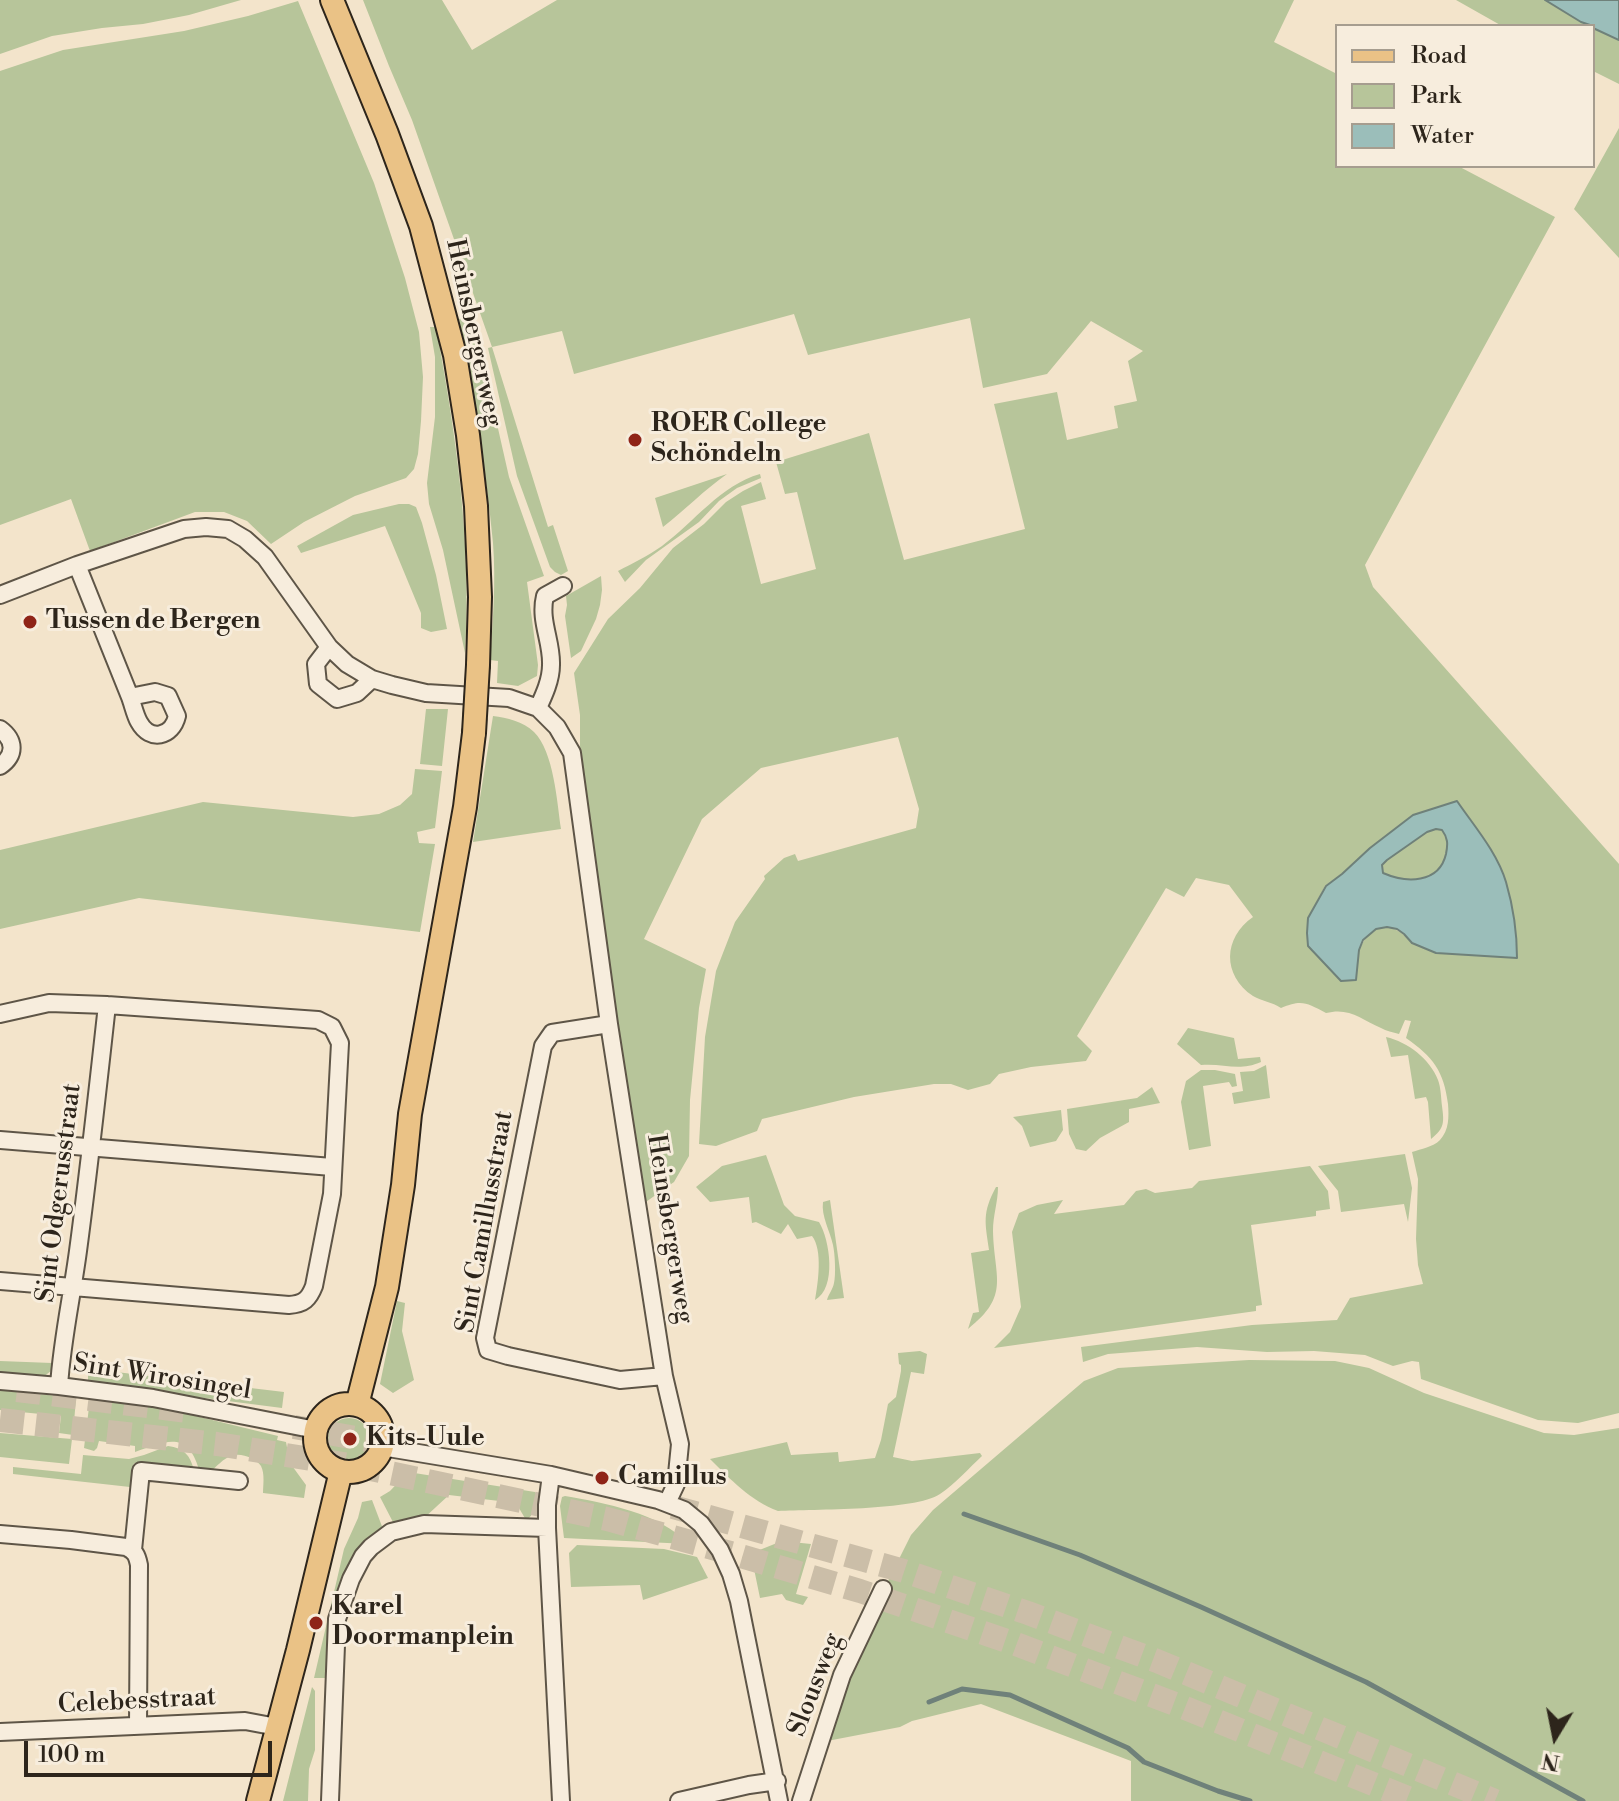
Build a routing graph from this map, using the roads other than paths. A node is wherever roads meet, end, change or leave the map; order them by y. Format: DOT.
graph roads {
  1 [pos="332,0"];
  2 [pos="77,565"];
  3 [pos="563,586"];
  4 [pos="0,595"];
  5 [pos="329,647"];
  6 [pos="372,679"];
  7 [pos="130,697"];
  8 [pos="538,708"];
  9 [pos="0,729"];
  10 [pos="0,766"];
  11 [pos="107,1005"];
  12 [pos="0,1014"];
  13 [pos="609,1024"];
  14 [pos="0,1140"];
  15 [pos="92,1146"];
  16 [pos="332,1167"];
  17 [pos="0,1281"];
  18 [pos="73,1286"];
  19 [pos="664,1376"];
  20 [pos="0,1381"];
  21 [pos="59,1386"];
  22 [pos="357,1405"];
  23 [pos="316,1430"];
  24 [pos="382,1447"];
  25 [pos="341,1471"];
  26 [pos="551,1475"];
  27 [pos="239,1481"];
  28 [pos="667,1503"];
  29 [pos="547,1528"];
  30 [pos="0,1534"];
  31 [pos="135,1553"];
  32 [pos="883,1589"];
  33 [pos="138,1726"];
  34 [pos="277,1727"];
  35 [pos="0,1732"];
  36 [pos="777,1781"];
  37 [pos="258,1801"];
  38 [pos="330,1801"];
  39 [pos="561,1801"];
  40 [pos="679,1801"];
  41 [pos="779,1801"];
  42 [pos="801,1801"];
  1 -- 22 [label="main road, Heinsbergerweg, bridge"];
  2 -- 4 [label="street"];
  2 -- 5 [label="street"];
  2 -- 7 [label="street"];
  3 -- 8 [label="street"];
  5 -- 6 [label="street"];
  5 -- 6 [label="street"];
  6 -- 8 [label="street"];
  8 -- 13 [label="street, Heinsbergerweg"];
  9 -- 10 [label="street"];
  11 -- 12 [label="street"];
  11 -- 15 [label="street, Sint Odgerusstraat"];
  11 -- 16 [label="street"];
  13 -- 19 [label="street, Heinsbergerweg"];
  13 -- 19 [label="street, Sint Camillusstraat"];
  14 -- 15 [label="street"];
  15 -- 16 [label="street"];
  15 -- 18 [label="street, Sint Odgerusstraat"];
  16 -- 18 [label="street"];
  17 -- 18 [label="street"];
  18 -- 21 [label="street, Sint Odgerusstraat"];
  19 -- 28 [label="street, Heinsbergerweg"];
  20 -- 21 [label="street, Sint Wirosingel"];
  21 -- 23 [label="street, Sint Wirosingel"];
  22 -- 23 [label="main road"];
  22 -- 24 [label="main road"];
  23 -- 25 [label="main road"];
  24 -- 25 [label="main road"];
  24 -- 26 [label="street"];
  25 -- 34 [label="main road"];
  26 -- 28 [label="street"];
  26 -- 29 [label="street"];
  27 -- 31 [label="street"];
  28 -- 36 [label="street"];
  29 -- 38 [label="street"];
  29 -- 39 [label="street"];
  30 -- 31 [label="street"];
  31 -- 33 [label="street"];
  32 -- 42 [label="street, Slousweg"];
  33 -- 34 [label="street, Celebesstraat"];
  33 -- 35 [label="street, Celebesstraat"];
  34 -- 37 [label="main road"];
  36 -- 40 [label="street"];
  36 -- 41 [label="street"];
}
